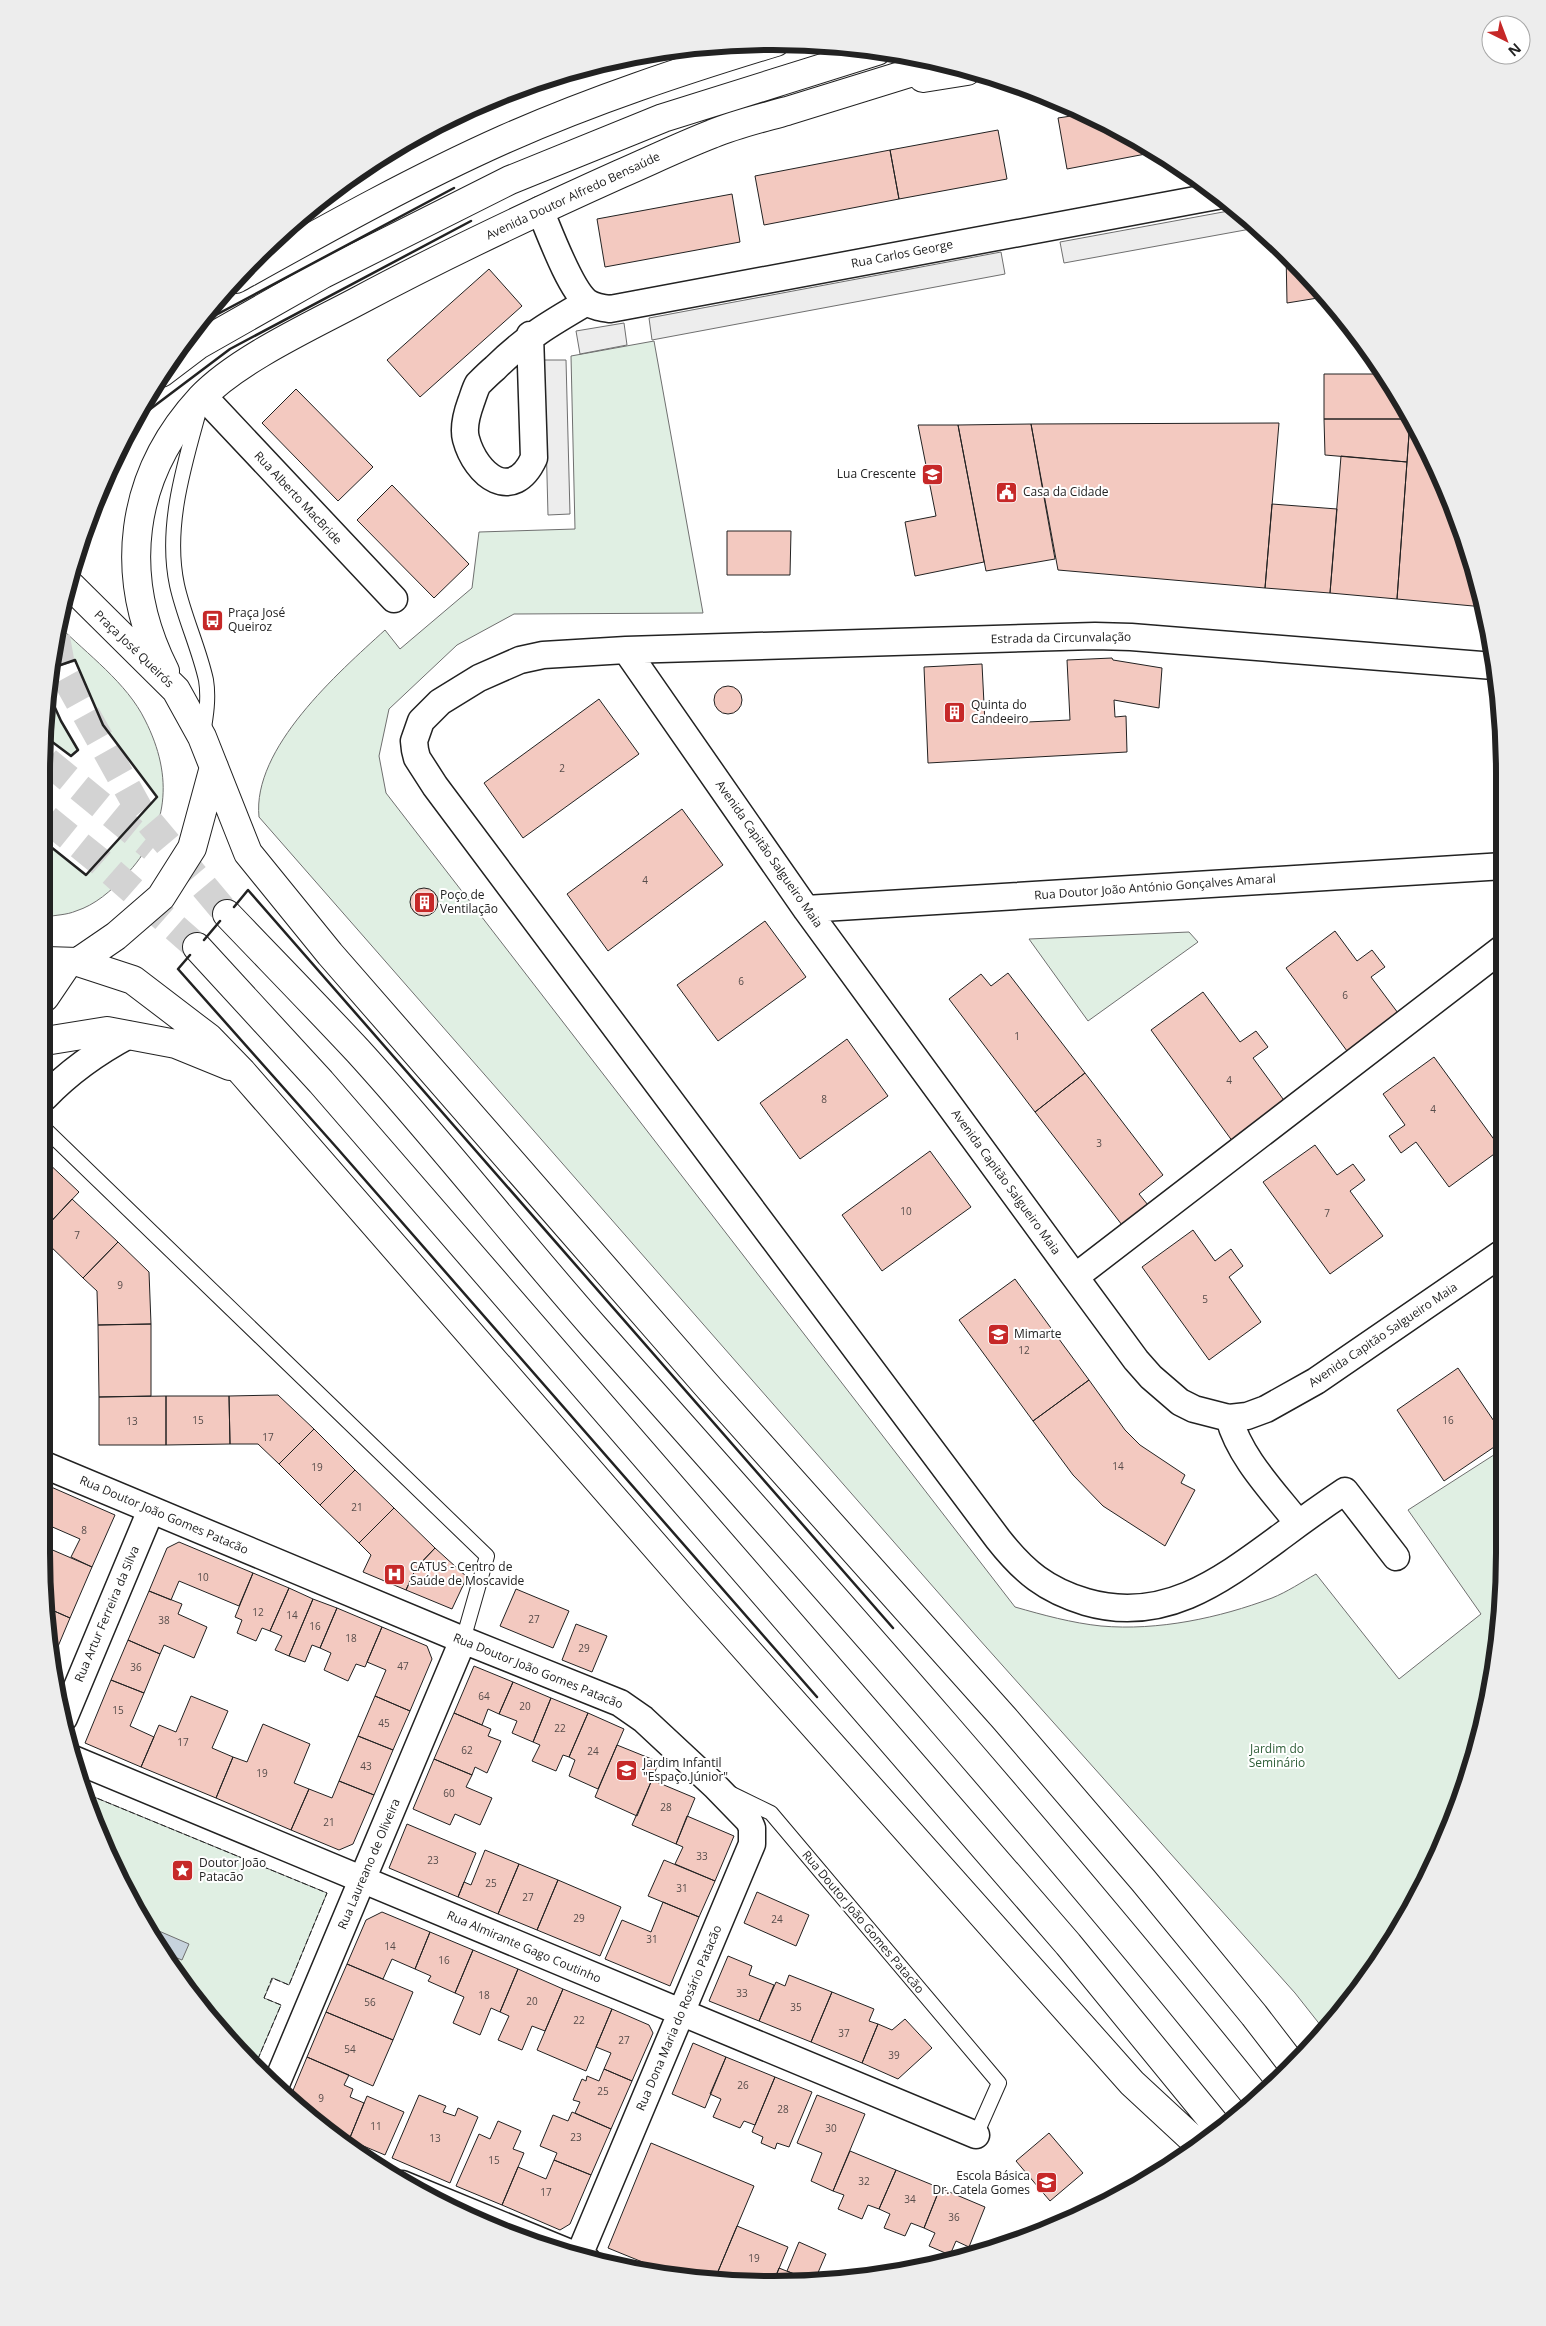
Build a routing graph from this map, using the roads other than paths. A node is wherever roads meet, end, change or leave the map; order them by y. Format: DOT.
graph roads {
  1 [pos="746,51"];
  2 [pos="865,56"];
  3 [pos="928,67"];
  4 [pos="953,73"];
  5 [pos="855,90"];
  6 [pos="1210,197"];
  7 [pos="540,210"];
  8 [pos="257,267"];
  9 [pos="587,302"];
  10 [pos="530,335"];
  11 [pos="182,357"];
  12 [pos="202,396"];
  13 [pos="74,589"];
  14 [pos="394,599"];
  15 [pos="626,650"];
  16 [pos="1488,665"];
  17 [pos="176,690"];
  18 [pos="202,737"];
  19 [pos="214,767"];
  20 [pos="1496,866"];
  21 [pos="806,909"];
  22 [pos="227,914"];
  23 [pos="197,947"];
  24 [pos="1496,954"];
  25 [pos="64,962"];
  26 [pos="50,988"];
  27 [pos="129,1035"];
  28 [pos="50,1040"];
  29 [pos="242,1072"];
  30 [pos="50,1091"];
  31 [pos="50,1134"];
  32 [pos="1496,1257"];
  33 [pos="1075,1277"];
  34 [pos="1229,1418"];
  35 [pos="50,1467"];
  36 [pos="151,1510"];
  37 [pos="1298,1524"];
  38 [pos="1396,1556"];
  39 [pos="463,1640"];
  40 [pos="68,1709"];
  41 [pos="82,1763"];
  42 [pos="715,1786"];
  43 [pos="362,1879"];
  44 [pos="682,2012"];
  45 [pos="1288,2060"];
  46 [pos="278,2080"];
  47 [pos="1254,2094"];
  48 [pos="1216,2125"];
  49 [pos="976,2135"];
  50 [pos="1194,2140"];
  51 [pos="584,2250"];
  1 -- 8 [label="main road"];
  2 -- 11 [label="main road"];
  3 -- 5 [label="main road, Avenida Doutor Alfredo Bensaúde"];
  4 -- 5 [label="main road, Avenida Doutor Alfredo Bensaúde"];
  5 -- 7 [label="main road, Avenida Doutor Alfredo Bensaúde"];
  6 -- 9 [label="street, Rua Carlos George"];
  7 -- 9 [label="street"];
  7 -- 12 [label="main road, Avenida Doutor Alfredo Bensaúde"];
  9 -- 10 [label="street"];
  10 -- 10 [label="street"];
  12 -- 14 [label="street, Rua Alberto MacBride"];
  12 -- 17 [label="main road, Avenida Doutor Alfredo Bensaúde"];
  12 -- 18 [label="lane"];
  13 -- 17 [label="main road, Praça José Queirós"];
  15 -- 16 [label="street, Estrada da Circunvalação"];
  15 -- 21 [label="street, Avenida Capitão Salgueiro Maia"];
  15 -- 37 [label="street, Estrada da Circunvalação"];
  17 -- 18 [label="main road, Praça José Queirós"];
  18 -- 19 [label="main road, Praça José Queirós"];
  19 -- 25 [label="main road"];
  19 -- 45 [label="main road, Praça José Queirós"];
  20 -- 21 [label="street, Rua Doutor João António Gonçalves Amaral"];
  21 -- 33 [label="street, Avenida Capitão Salgueiro Maia"];
  22 -- 47 [label="main road"];
  23 -- 48 [label="main road"];
  24 -- 33 [label="street"];
  25 -- 26 [label="main road"];
  25 -- 29 [label="main road"];
  27 -- 28 [label="main road"];
  27 -- 29 [label="main road"];
  27 -- 30 [label="street"];
  29 -- 50 [label="main road"];
  31 -- 39 [label="lane"];
  32 -- 34 [label="street, Avenida Capitão Salgueiro Maia"];
  33 -- 34 [label="street, Avenida Capitão Salgueiro Maia"];
  34 -- 37 [label="street"];
  35 -- 36 [label="street, Rua Doutor João Gomes Patacão"];
  36 -- 39 [label="street, Rua Doutor João Gomes Patacão"];
  36 -- 40 [label="street, Rua Artur Ferreira da Silva"];
  37 -- 38 [label="street, Estrada da Circunvalação"];
  39 -- 42 [label="street, Rua Doutor João Gomes Patacão"];
  39 -- 43 [label="street, Rua Laureano de Oliveira"];
  41 -- 43 [label="street, Rua Almirante Gago Coutinho"];
  42 -- 44 [label="street, Rua Dona Maria do Rosário Patacão"];
  42 -- 49 [label="lane, Rua Doutor João Gomes Patacão"];
  43 -- 44 [label="street, Rua Almirante Gago Coutinho"];
  43 -- 46 [label="street, Rua Laureano de Oliveira"];
  44 -- 49 [label="street, Rua Almirante Gago Coutinho"];
  44 -- 51 [label="street, Rua Dona Maria do Rosário Patacão"];
}
